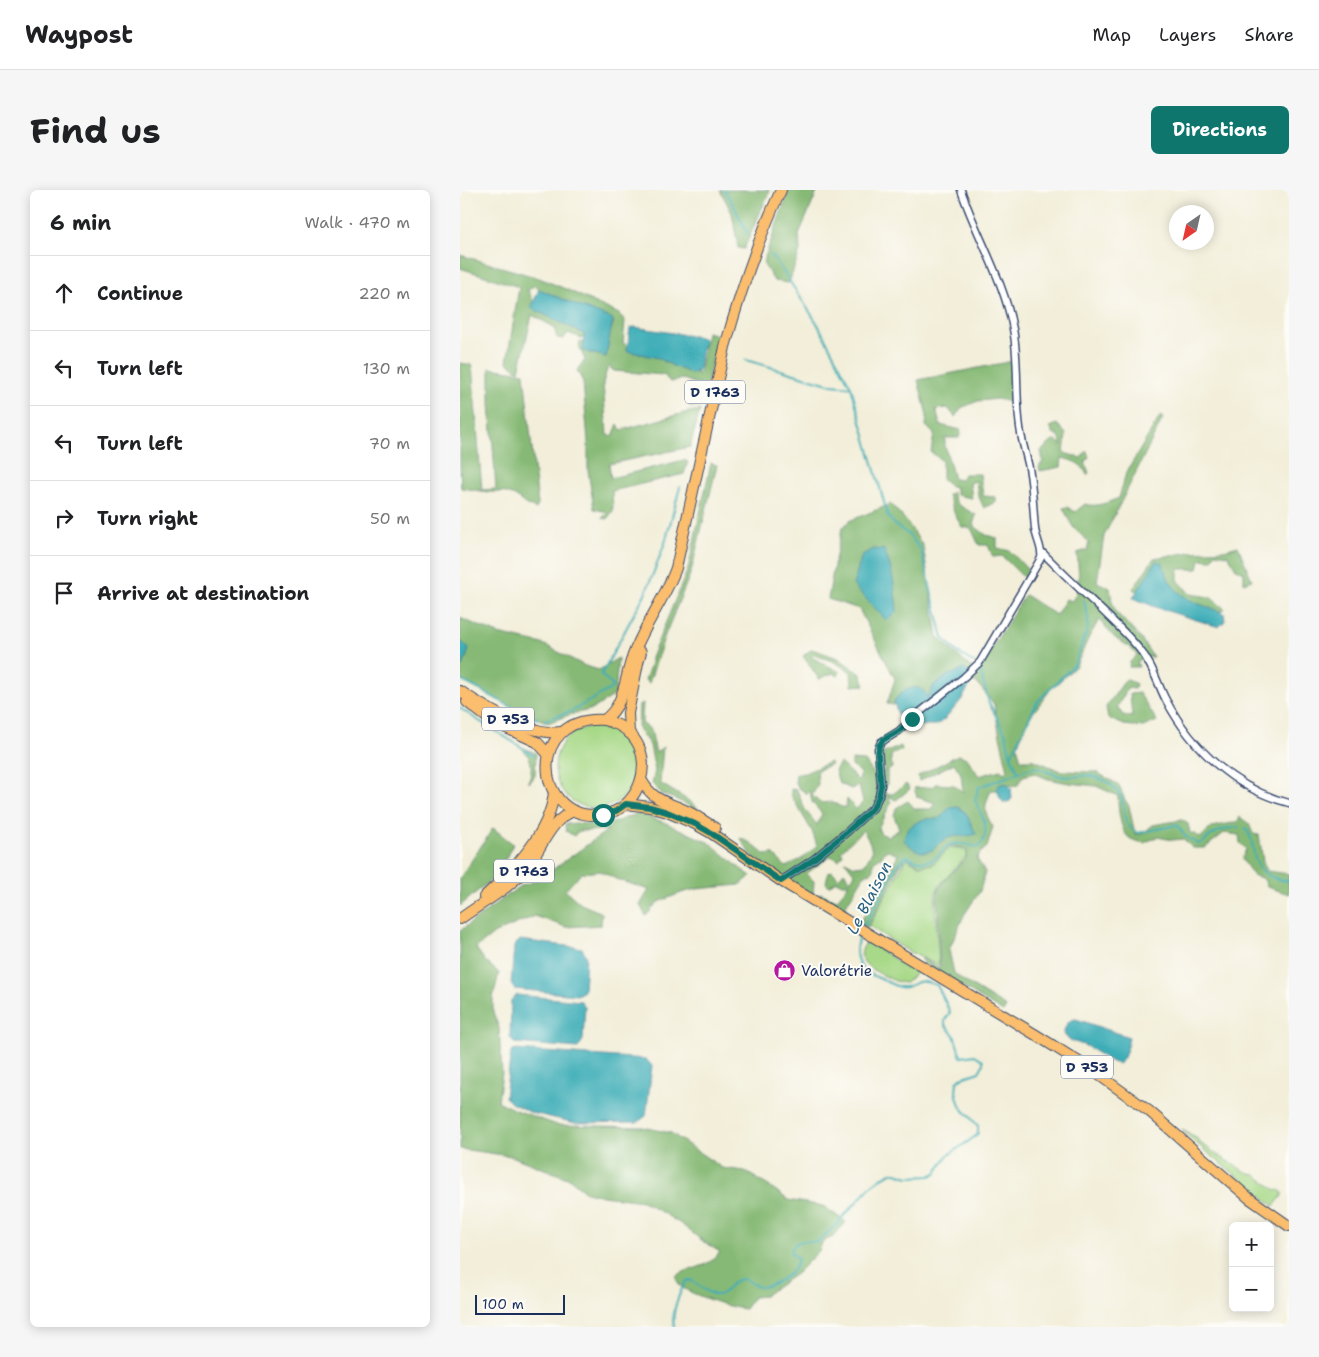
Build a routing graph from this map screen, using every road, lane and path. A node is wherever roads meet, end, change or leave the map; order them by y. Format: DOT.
graph roads {
  1 [pos="781,190"];
  2 [pos="961,190"];
  3 [pos="1042,553"];
  4 [pos="663,598"];
  5 [pos="460,691"];
  6 [pos="460,696"];
  7 [pos="604,720"];
  8 [pos="561,732"];
  9 [pos="629,733"];
  10 [pos="548,754"];
  11 [pos="642,781"];
  12 [pos="554,792"];
  13 [pos="1289,803"];
  14 [pos="626,804"];
  15 [pos="575,811"];
  16 [pos="743,855"];
  17 [pos="781,881"];
  18 [pos="460,919"];
  19 [pos="1289,1226"];
  1 -- 4 [label="main road, D 1763"];
  2 -- 3 [label="street"];
  3 -- 13 [label="street"];
  3 -- 17 [label="street"];
  4 -- 7 [label="main road, D 1763"];
  4 -- 9 [label="main road, D 1763"];
  5 -- 8 [label="main road, D 753"];
  6 -- 10 [label="main road, D 753"];
  7 -- 8 [label="main road"];
  7 -- 9 [label="main road"];
  8 -- 10 [label="main road"];
  9 -- 11 [label="main road"];
  10 -- 12 [label="main road"];
  11 -- 14 [label="main road"];
  11 -- 16 [label="main road, D 753"];
  12 -- 15 [label="main road"];
  12 -- 18 [label="main road, D 1763"];
  14 -- 15 [label="main road"];
  14 -- 16 [label="main road, D 753"];
  15 -- 18 [label="main road, D 1763"];
  16 -- 17 [label="main road, D 753"];
  17 -- 19 [label="main road, D 753"];
}
